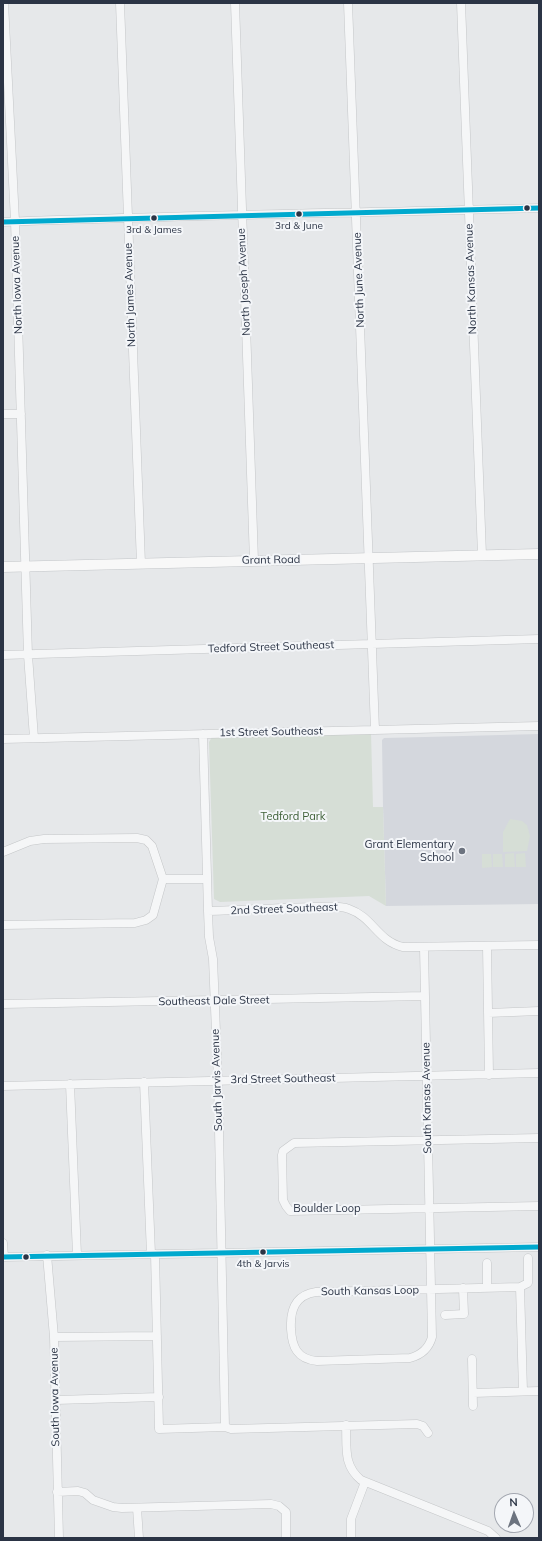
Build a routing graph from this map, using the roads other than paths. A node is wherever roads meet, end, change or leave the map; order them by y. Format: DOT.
graph roads {
  1 [pos="4,3"];
  2 [pos="120,3"];
  3 [pos="235,3"];
  4 [pos="348,3"];
  5 [pos="461,3"];
  6 [pos="539,208"];
  7 [pos="468,210"];
  8 [pos="356,213"];
  9 [pos="241,214"];
  10 [pos="127,218"];
  11 [pos="15,221"];
  12 [pos="3,222"];
  13 [pos="3,414"];
  14 [pos="21,414"];
  15 [pos="539,554"];
  16 [pos="482,555"];
  17 [pos="369,558"];
  18 [pos="254,561"];
  19 [pos="141,564"];
  20 [pos="26,566"];
  21 [pos="3,567"];
  22 [pos="539,639"];
  23 [pos="372,644"];
  24 [pos="3,655"];
  25 [pos="28,655"];
  26 [pos="539,726"];
  27 [pos="376,730"];
  28 [pos="203,734"];
  29 [pos="34,738"];
  30 [pos="3,739"];
  31 [pos="3,850"];
  32 [pos="163,879"];
  33 [pos="207,879"];
  34 [pos="208,911"];
  35 [pos="3,925"];
  36 [pos="539,945"];
  37 [pos="487,946"];
  38 [pos="424,948"];
  39 [pos="425,996"];
  40 [pos="215,1001"];
  41 [pos="3,1004"];
  42 [pos="539,1011"];
  43 [pos="488,1013"];
  44 [pos="539,1073"];
  45 [pos="489,1074"];
  46 [pos="427,1076"];
  47 [pos="218,1081"];
  48 [pos="144,1082"];
  49 [pos="70,1084"];
  50 [pos="3,1086"];
  51 [pos="539,1138"];
  52 [pos="427,1141"];
  53 [pos="539,1206"];
  54 [pos="428,1208"];
  55 [pos="3,1242"];
  56 [pos="539,1247"];
  57 [pos="430,1249"];
  58 [pos="221,1253"];
  59 [pos="153,1254"];
  60 [pos="47,1255"];
  61 [pos="77,1255"];
  62 [pos="3,1257"];
  63 [pos="528,1258"];
  64 [pos="486,1263"];
  65 [pos="520,1287"];
  66 [pos="463,1288"];
  67 [pos="487,1288"];
  68 [pos="431,1289"];
  69 [pos="445,1315"];
  70 [pos="157,1336"];
  71 [pos="54,1337"];
  72 [pos="472,1359"];
  73 [pos="524,1391"];
  74 [pos="539,1391"];
  75 [pos="473,1393"];
  76 [pos="159,1397"];
  77 [pos="56,1400"];
  78 [pos="473,1406"];
  79 [pos="346,1425"];
  80 [pos="225,1427"];
  81 [pos="428,1433"];
  82 [pos="365,1482"];
  83 [pos="57,1492"];
  84 [pos="137,1508"];
  85 [pos="59,1538"];
  86 [pos="139,1538"];
  87 [pos="286,1538"];
  88 [pos="351,1538"];
  89 [pos="496,1538"];
  1 -- 11 [label="street, North Iowa Avenue"];
  2 -- 10 [label="street, North James Avenue"];
  3 -- 9 [label="street, North Joseph Avenue"];
  4 -- 8 [label="street, North June Avenue"];
  5 -- 7 [label="street, North Kansas Avenue"];
  6 -- 7 [label="street"];
  7 -- 8 [label="street"];
  7 -- 16 [label="street, North Kansas Avenue"];
  8 -- 9 [label="street"];
  8 -- 17 [label="street, North June Avenue"];
  9 -- 10 [label="street"];
  9 -- 18 [label="street, North Joseph Avenue"];
  10 -- 11 [label="street"];
  10 -- 19 [label="street, North James Avenue"];
  11 -- 12 [label="street"];
  11 -- 14 [label="street, North Iowa Avenue"];
  13 -- 14 [label="street"];
  14 -- 20 [label="street, North Iowa Avenue"];
  15 -- 16 [label="main road, Grant Road"];
  16 -- 17 [label="main road, Grant Road"];
  17 -- 18 [label="main road, Grant Road"];
  17 -- 23 [label="street, North June Avenue"];
  18 -- 19 [label="main road, Grant Road"];
  19 -- 20 [label="main road, Grant Road"];
  20 -- 21 [label="main road, Grant Road"];
  20 -- 25 [label="street"];
  22 -- 23 [label="street, Tedford Street Southeast"];
  23 -- 25 [label="street, Tedford Street Southeast"];
  23 -- 27 [label="street, North June Avenue"];
  24 -- 25 [label="street, Tedford Street Southeast"];
  25 -- 29 [label="street"];
  26 -- 27 [label="street, 1st Street Southeast"];
  27 -- 28 [label="street, 1st Street Southeast"];
  28 -- 29 [label="street, 1st Street Southeast"];
  28 -- 33 [label="street, South Jarvis Avenue"];
  29 -- 30 [label="street, 1st Street Southeast"];
  31 -- 32 [label="street"];
  32 -- 33 [label="street"];
  32 -- 35 [label="street"];
  33 -- 34 [label="street, South Jarvis Avenue"];
  34 -- 38 [label="street, 2nd Street Southeast"];
  34 -- 40 [label="street, South Jarvis Avenue"];
  36 -- 37 [label="street, 2nd Street Southeast"];
  37 -- 38 [label="street, 2nd Street Southeast"];
  37 -- 43 [label="street"];
  38 -- 39 [label="street, South Kansas Avenue"];
  39 -- 40 [label="street, Southeast Dale Street"];
  39 -- 46 [label="street, South Kansas Avenue"];
  40 -- 41 [label="street, Southeast Dale Street"];
  40 -- 47 [label="street, South Jarvis Avenue"];
  42 -- 43 [label="street"];
  43 -- 45 [label="street"];
  44 -- 45 [label="street, 3rd Street Southeast"];
  45 -- 46 [label="street, 3rd Street Southeast"];
  46 -- 47 [label="street, 3rd Street Southeast"];
  46 -- 52 [label="street, South Kansas Avenue"];
  47 -- 48 [label="street, 3rd Street Southeast"];
  47 -- 58 [label="street, South Jarvis Avenue"];
  48 -- 49 [label="street, 3rd Street Southeast"];
  48 -- 59 [label="street"];
  49 -- 50 [label="street, 3rd Street Southeast"];
  49 -- 61 [label="street"];
  51 -- 52 [label="street"];
  52 -- 54 [label="street, South Kansas Avenue"];
  52 -- 54 [label="street, Boulder Loop"];
  53 -- 54 [label="street"];
  54 -- 57 [label="street, South Kansas Avenue"];
  55 -- 62 [label="street"];
  56 -- 57 [label="street"];
  57 -- 58 [label="street"];
  57 -- 68 [label="street, South Kansas Loop"];
  58 -- 59 [label="street"];
  58 -- 80 [label="street, South Jarvis Avenue"];
  59 -- 61 [label="street"];
  59 -- 70 [label="street"];
  60 -- 61 [label="street"];
  60 -- 62 [label="street"];
  60 -- 71 [label="street, South Iowa Avenue"];
  63 -- 65 [label="street"];
  64 -- 67 [label="street"];
  65 -- 67 [label="street"];
  65 -- 73 [label="street"];
  66 -- 67 [label="street"];
  66 -- 68 [label="street"];
  66 -- 69 [label="street"];
  68 -- 68 [label="street, South Kansas Loop"];
  70 -- 71 [label="street"];
  70 -- 76 [label="street"];
  71 -- 77 [label="street, South Iowa Avenue"];
  72 -- 75 [label="street"];
  73 -- 74 [label="street"];
  73 -- 75 [label="street"];
  75 -- 78 [label="street"];
  76 -- 77 [label="street"];
  76 -- 80 [label="street"];
  77 -- 83 [label="street, South Iowa Avenue"];
  79 -- 80 [label="street"];
  79 -- 81 [label="street"];
  79 -- 82 [label="street"];
  82 -- 88 [label="street"];
  82 -- 89 [label="street"];
  83 -- 84 [label="street"];
  83 -- 85 [label="street, South Iowa Avenue"];
  84 -- 86 [label="street"];
  84 -- 87 [label="street"];
}
